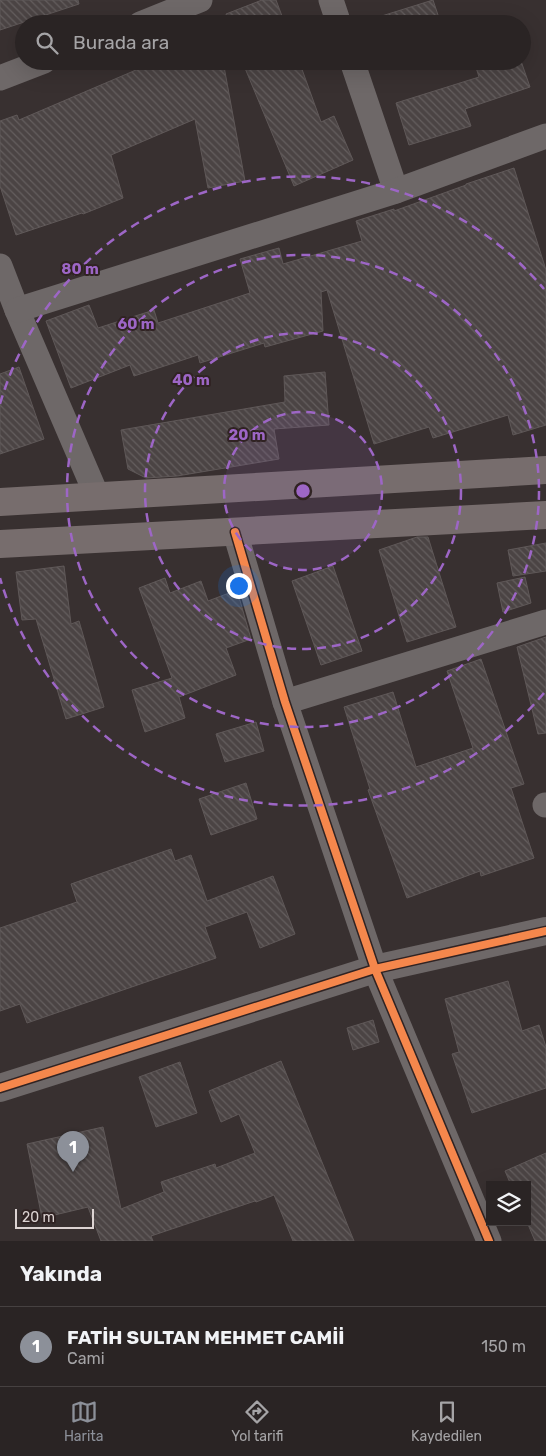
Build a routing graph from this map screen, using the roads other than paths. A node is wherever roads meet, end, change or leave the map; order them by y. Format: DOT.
graph roads {
  1 [pos="200,0"];
  2 [pos="332,0"];
  3 [pos="162,15"];
  4 [pos="337,15"];
  5 [pos="21,70"];
  6 [pos="355,70"];
  7 [pos="0,78"];
  8 [pos="546,136"];
  9 [pos="396,191"];
  10 [pos="0,266"];
  11 [pos="17,310"];
  12 [pos="546,470"];
  13 [pos="97,496"];
  14 [pos="0,502"];
  15 [pos="546,516"];
  16 [pos="235,532"];
  17 [pos="0,544"];
  18 [pos="546,622"];
  19 [pos="285,702"];
  20 [pos="546,930"];
  21 [pos="375,969"];
  22 [pos="0,1088"];
  23 [pos="489,1241"];
  1 -- 3 [label="street"];
  2 -- 4 [label="street"];
  5 -- 7 [label="street"];
  6 -- 9 [label="street"];
  8 -- 9 [label="street"];
  9 -- 11 [label="street"];
  10 -- 11 [label="street"];
  11 -- 13 [label="street"];
  12 -- 13 [label="main road"];
  13 -- 14 [label="main road"];
  15 -- 16 [label="main road"];
  16 -- 17 [label="main road"];
  16 -- 19 [label="street"];
  18 -- 19 [label="street"];
  19 -- 21 [label="street"];
  20 -- 21 [label="street"];
  21 -- 22 [label="street"];
  21 -- 23 [label="street"];
}
